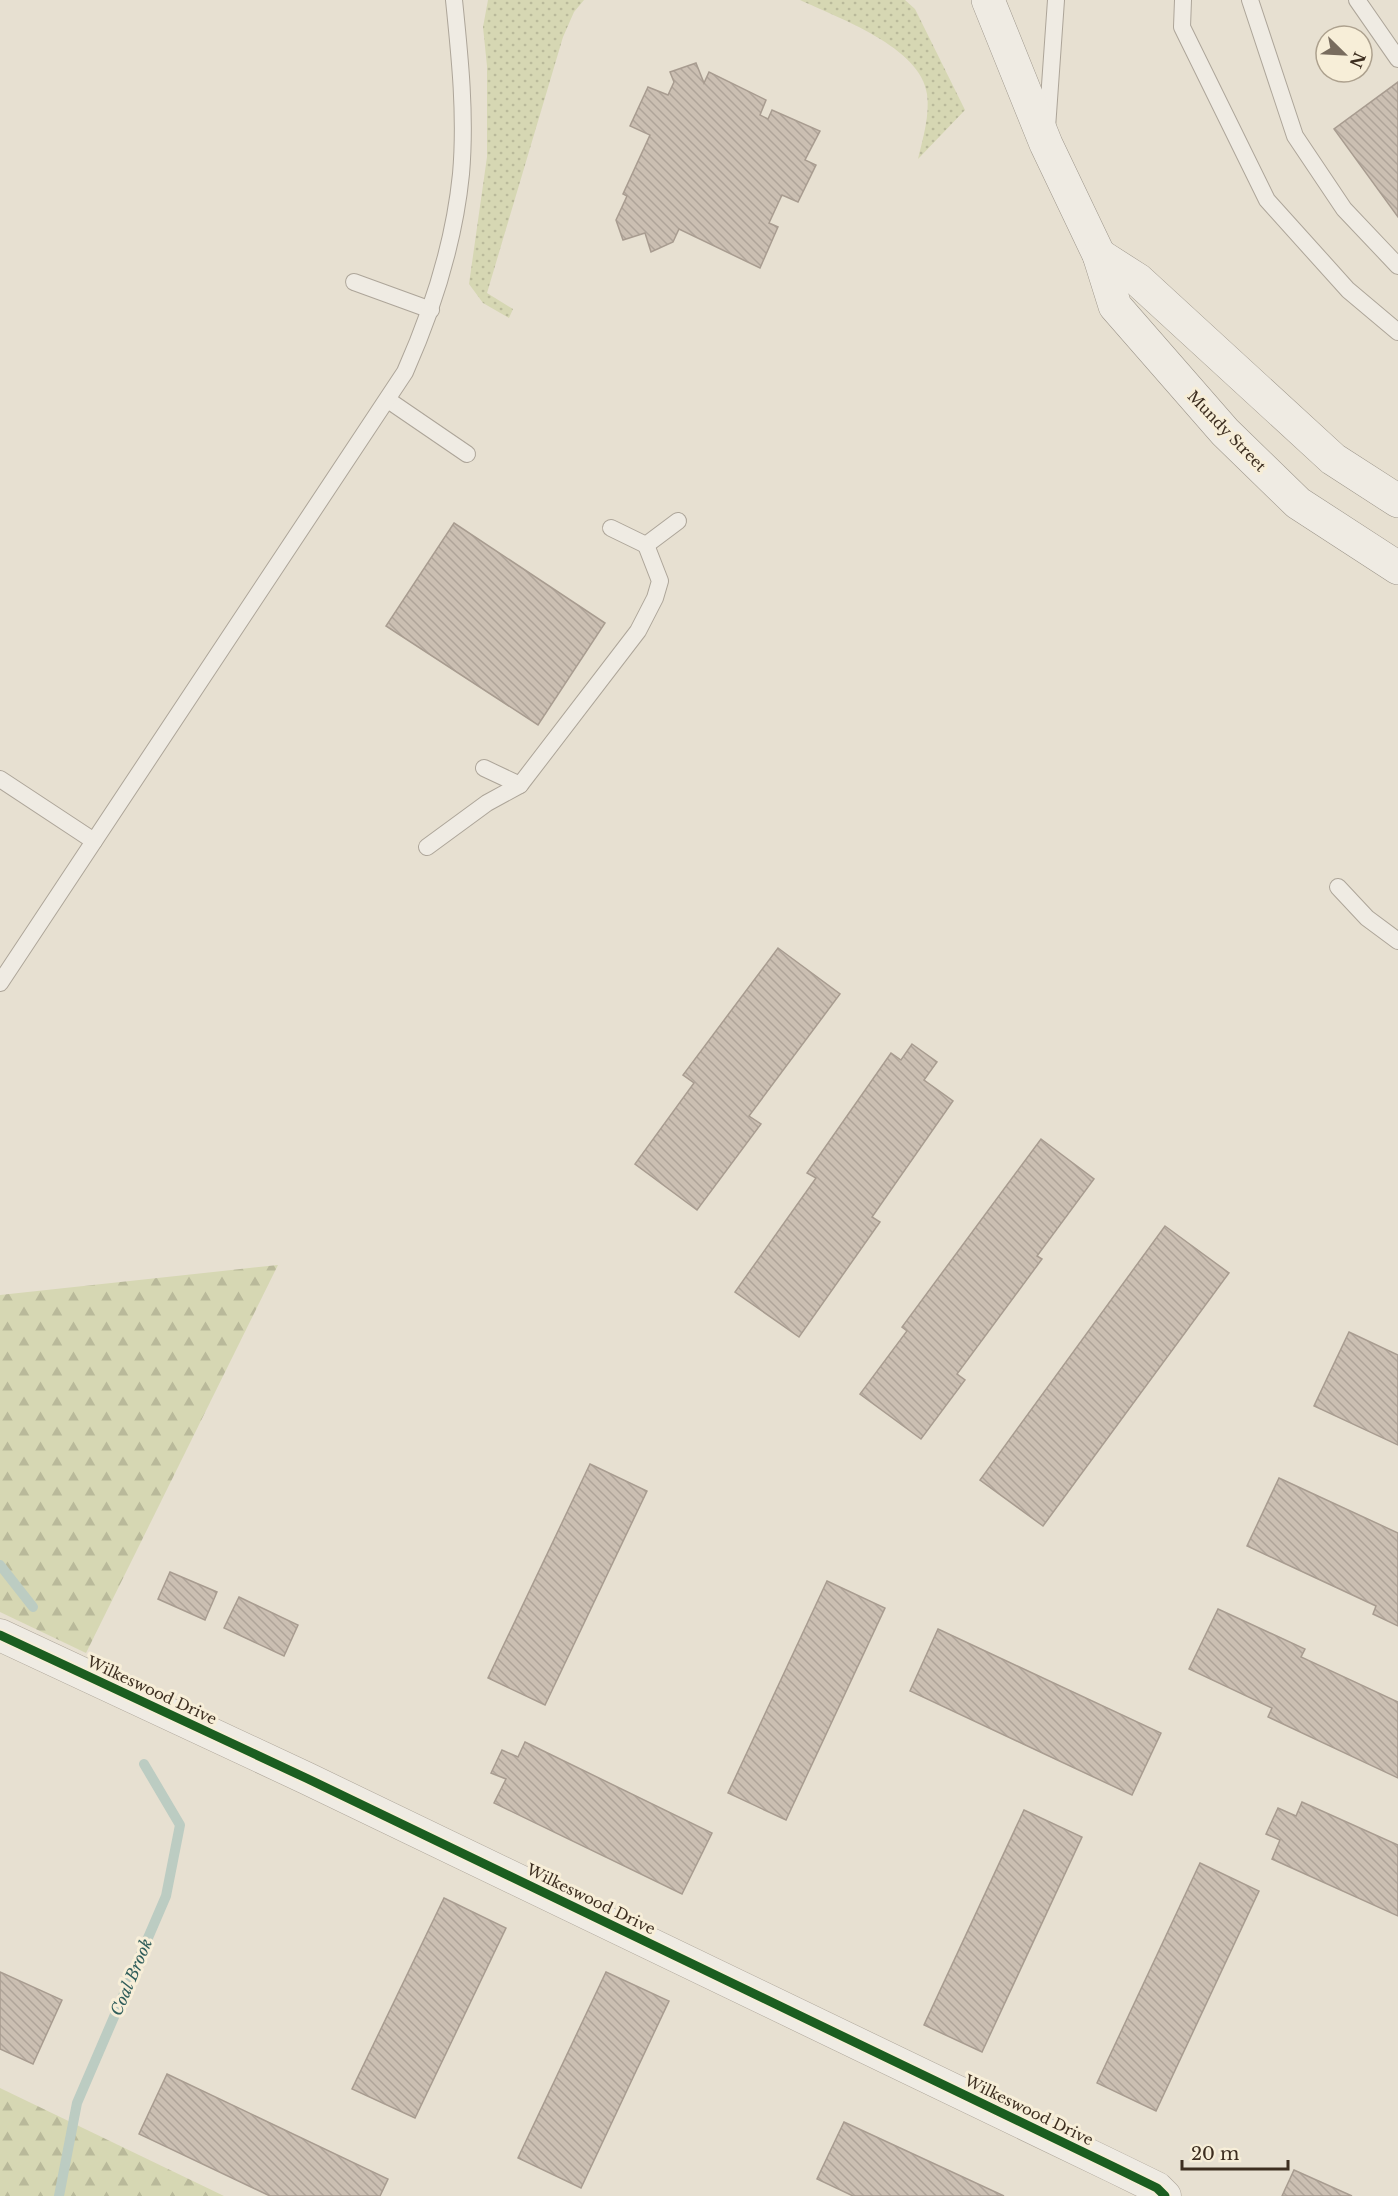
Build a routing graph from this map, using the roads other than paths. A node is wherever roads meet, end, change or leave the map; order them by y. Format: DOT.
graph roads {
  1 [pos="454,0"];
  2 [pos="1056,0"];
  3 [pos="1184,0"];
  4 [pos="1250,0"];
  5 [pos="1357,0"];
  6 [pos="984,3"];
  7 [pos="1398,58"];
  8 [pos="1046,144"];
  9 [pos="1099,255"];
  10 [pos="1398,266"];
  11 [pos="354,282"];
  12 [pos="431,310"];
  13 [pos="1398,332"];
  14 [pos="388,400"];
  15 [pos="467,454"];
  16 [pos="1398,501"];
  17 [pos="678,521"];
  18 [pos="611,528"];
  19 [pos="646,545"];
  20 [pos="1398,568"];
  21 [pos="484,768"];
  22 [pos="0,779"];
  23 [pos="520,785"];
  24 [pos="94,842"];
  25 [pos="427,848"];
  26 [pos="1338,887"];
  27 [pos="1398,941"];
  28 [pos="0,983"];
  29 [pos="0,1635"];
  30 [pos="1165,2196"];
  1 -- 12 [label="lane"];
  2 -- 8 [label="lane"];
  3 -- 13 [label="lane"];
  4 -- 10 [label="lane"];
  5 -- 7 [label="lane"];
  6 -- 8 [label="main road, Mundy Street"];
  8 -- 9 [label="main road, Mundy Street"];
  9 -- 16 [label="main road"];
  9 -- 20 [label="main road, Mundy Street"];
  11 -- 12 [label="lane"];
  12 -- 14 [label="lane"];
  14 -- 15 [label="lane"];
  14 -- 24 [label="lane"];
  17 -- 19 [label="lane"];
  18 -- 19 [label="lane"];
  19 -- 23 [label="lane"];
  21 -- 23 [label="lane"];
  22 -- 24 [label="lane"];
  23 -- 25 [label="lane"];
  24 -- 28 [label="lane"];
  26 -- 27 [label="lane"];
  29 -- 30 [label="street, Wilkeswood Drive"];
}
